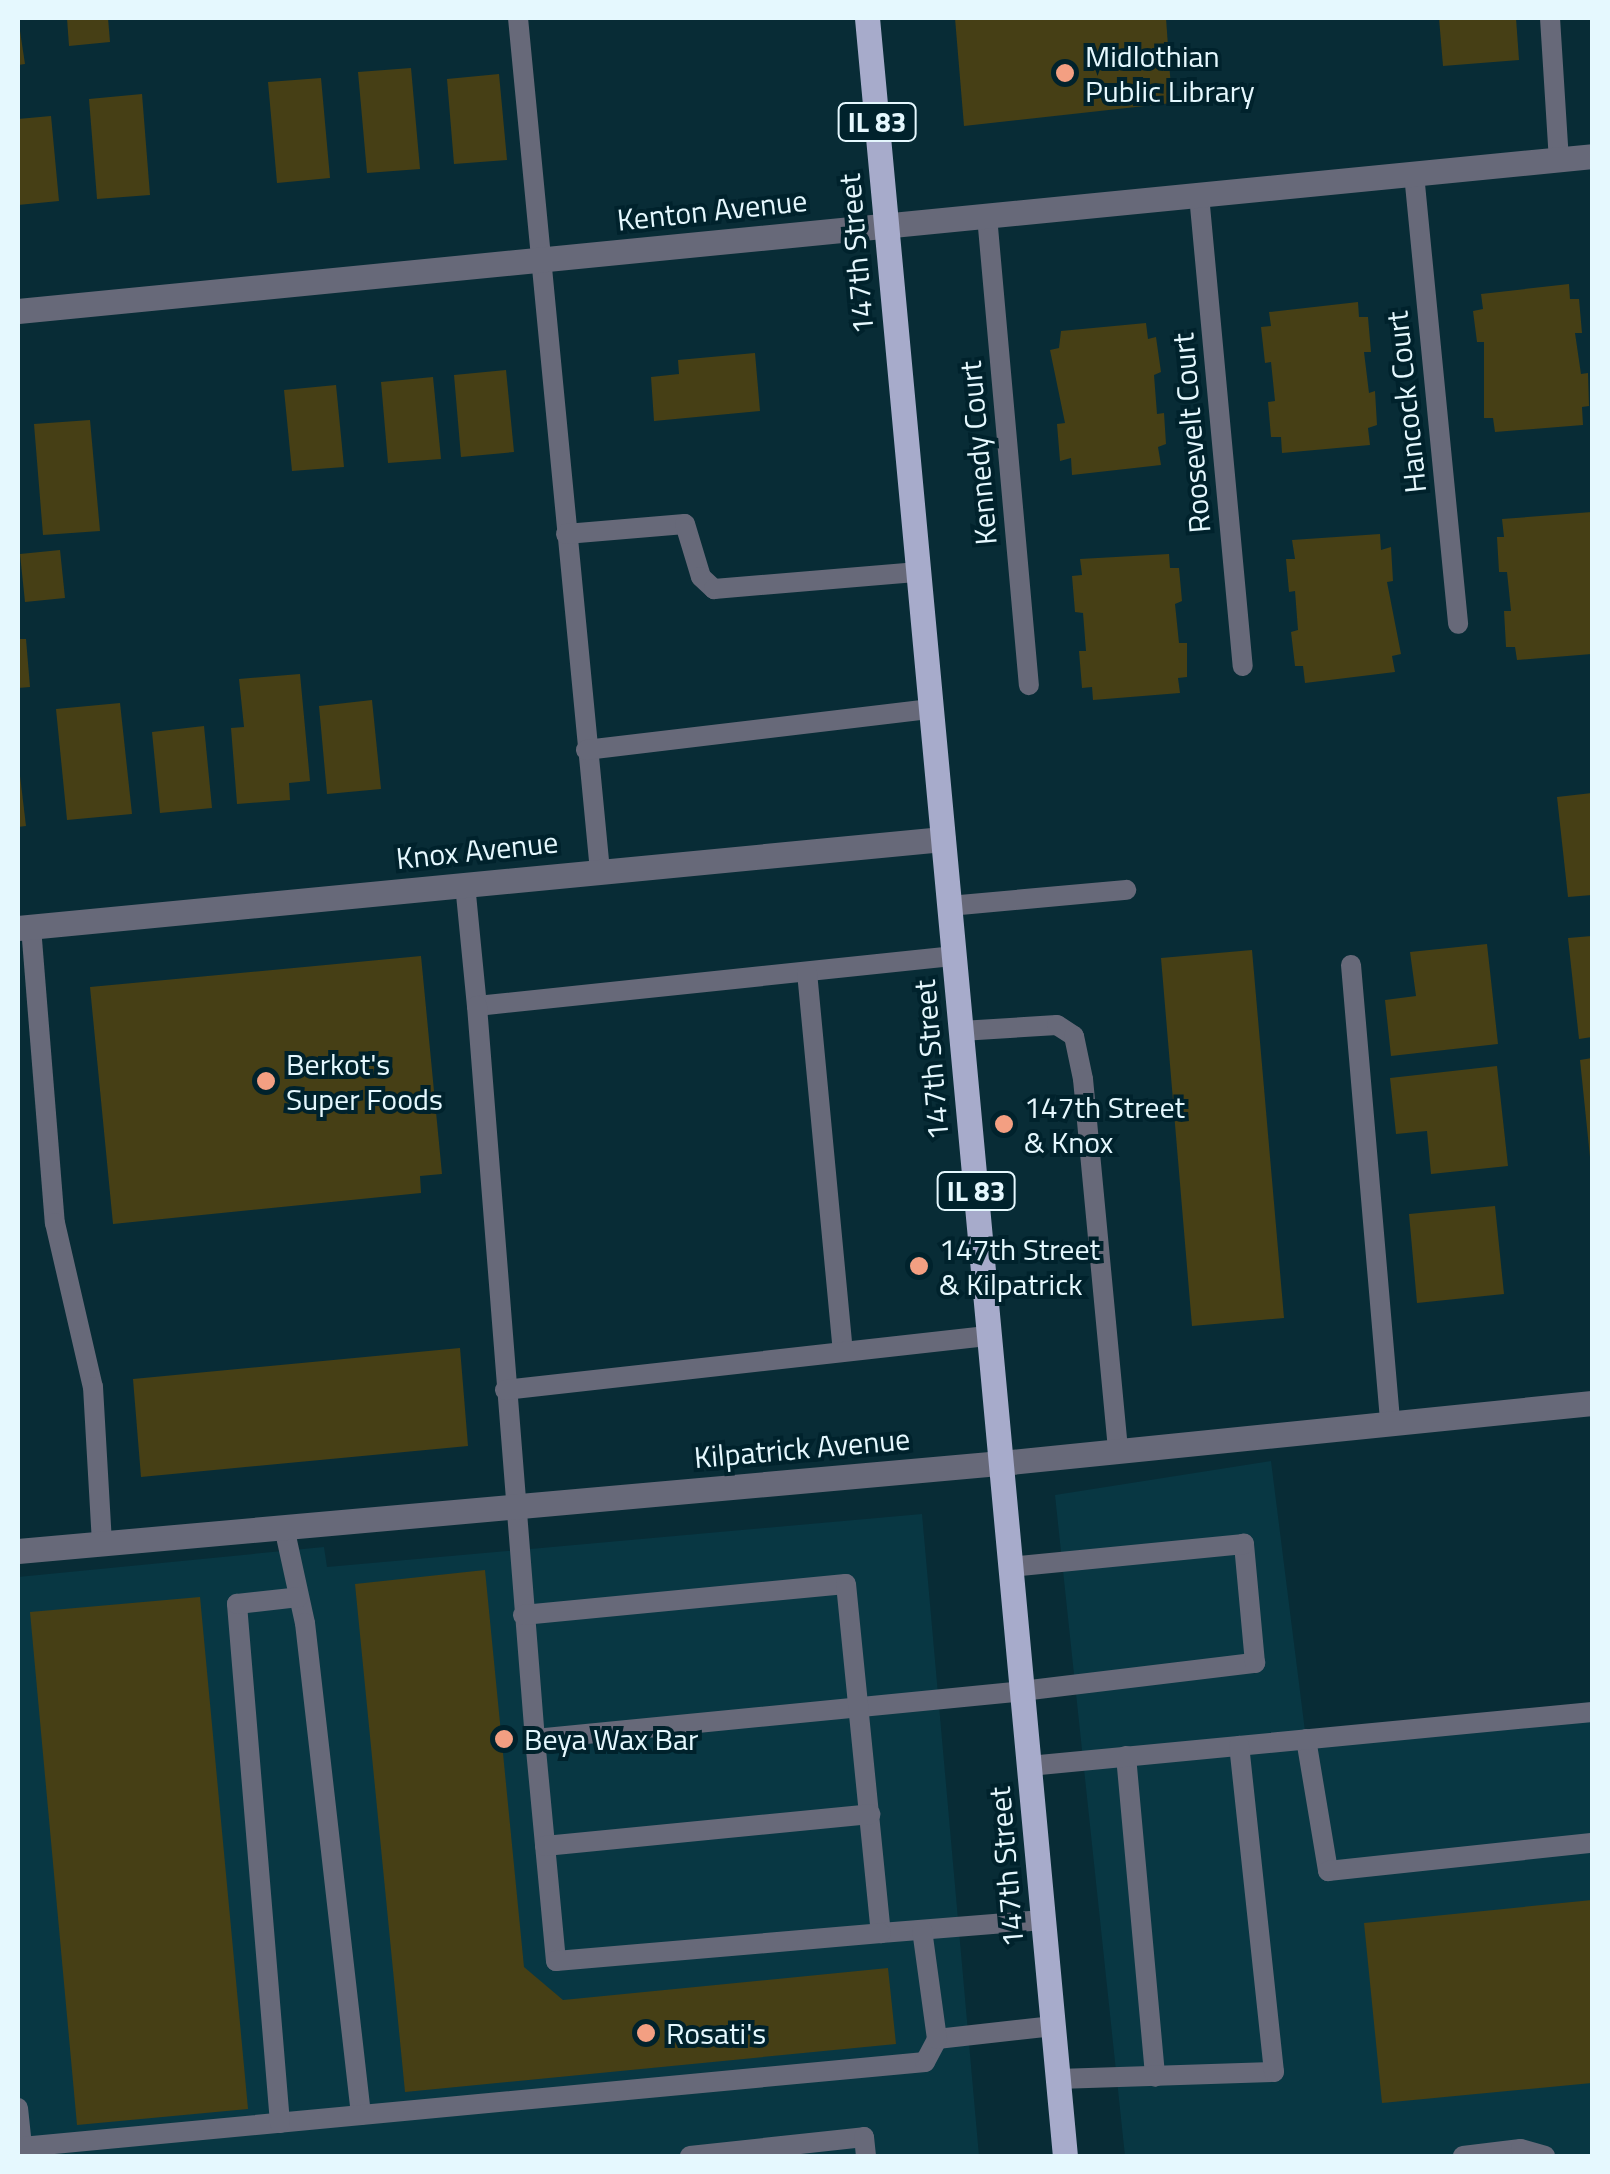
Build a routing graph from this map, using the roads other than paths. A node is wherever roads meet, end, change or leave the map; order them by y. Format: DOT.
graph roads {
  1 [pos="518,18"];
  2 [pos="867,18"];
  3 [pos="1550,18"];
  4 [pos="1592,156"];
  5 [pos="1559,160"];
  6 [pos="1414,174"];
  7 [pos="1199,195"];
  8 [pos="987,216"];
  9 [pos="887,226"];
  10 [pos="539,260"];
  11 [pos="18,311"];
  12 [pos="566,534"];
  13 [pos="918,572"];
  14 [pos="1458,624"];
  15 [pos="1243,666"];
  16 [pos="1029,685"];
  17 [pos="932,709"];
  18 [pos="586,750"];
  19 [pos="943,838"];
  20 [pos="600,871"];
  21 [pos="465,884"];
  22 [pos="1126,890"];
  23 [pos="949,906"];
  24 [pos="24,927"];
  25 [pos="954,956"];
  26 [pos="1351,966"];
  27 [pos="807,972"];
  28 [pos="478,1006"];
  29 [pos="961,1031"];
  30 [pos="990,1336"];
  31 [pos="844,1350"];
  32 [pos="505,1390"];
  33 [pos="1592,1403"];
  34 [pos="1390,1423"];
  35 [pos="1118,1451"];
  36 [pos="1001,1462"];
  37 [pos="514,1506"];
  38 [pos="284,1527"];
  39 [pos="102,1544"];
  40 [pos="18,1551"];
  41 [pos="1010,1567"];
  42 [pos="299,1597"];
  43 [pos="524,1615"];
  44 [pos="1022,1691"];
  45 [pos="860,1707"];
  46 [pos="1592,1712"];
  47 [pos="535,1738"];
  48 [pos="1306,1739"];
  49 [pos="1239,1746"];
  50 [pos="1126,1756"];
  51 [pos="1029,1766"];
  52 [pos="870,1814"];
  53 [pos="1592,1844"];
  54 [pos="545,1846"];
  55 [pos="1043,1920"];
  56 [pos="922,1930"];
  57 [pos="882,1933"];
  58 [pos="1052,2026"];
  59 [pos="938,2039"];
  60 [pos="1155,2077"];
  61 [pos="1058,2080"];
  62 [pos="18,2108"];
  63 [pos="362,2115"];
  64 [pos="280,2123"];
  65 [pos="690,2156"];
  66 [pos="866,2156"];
  67 [pos="1065,2156"];
  68 [pos="1463,2156"];
  69 [pos="1546,2156"];
  1 -- 10 [label="lane"];
  2 -- 9 [label="main road, 147th Street / IL 83"];
  3 -- 5 [label="lane"];
  4 -- 5 [label="street, Kenton Avenue"];
  5 -- 6 [label="street, Kenton Avenue"];
  6 -- 7 [label="street, Kenton Avenue"];
  6 -- 14 [label="lane, Hancock Court"];
  7 -- 8 [label="street, Kenton Avenue"];
  7 -- 15 [label="lane, Roosevelt Court"];
  8 -- 9 [label="street, Kenton Avenue"];
  8 -- 16 [label="lane, Kennedy Court"];
  9 -- 10 [label="street, Kenton Avenue"];
  9 -- 13 [label="main road, 147th Street / IL 83"];
  10 -- 11 [label="street, Kenton Avenue"];
  10 -- 12 [label="lane"];
  12 -- 13 [label="lane"];
  12 -- 18 [label="lane"];
  13 -- 17 [label="main road, 147th Street / IL 83"];
  17 -- 18 [label="lane"];
  17 -- 19 [label="main road, 147th Street / IL 83"];
  18 -- 20 [label="lane"];
  19 -- 20 [label="street, Knox Avenue"];
  19 -- 23 [label="main road, 147th Street / IL 83"];
  20 -- 21 [label="street, Knox Avenue"];
  21 -- 24 [label="street, Knox Avenue"];
  21 -- 28 [label="lane"];
  22 -- 23 [label="lane"];
  23 -- 25 [label="main road, 147th Street / IL 83"];
  24 -- 39 [label="lane"];
  25 -- 27 [label="lane"];
  25 -- 29 [label="main road, 147th Street / IL 83"];
  26 -- 34 [label="lane"];
  27 -- 28 [label="lane"];
  27 -- 31 [label="lane"];
  28 -- 32 [label="lane"];
  29 -- 30 [label="main road, 147th Street / IL 83"];
  29 -- 35 [label="lane"];
  30 -- 31 [label="lane"];
  30 -- 36 [label="main road, 147th Street / IL 83"];
  31 -- 32 [label="lane"];
  32 -- 37 [label="lane"];
  33 -- 34 [label="street, Kilpatrick Avenue"];
  34 -- 35 [label="street, Kilpatrick Avenue"];
  35 -- 36 [label="street, Kilpatrick Avenue"];
  36 -- 37 [label="street, Kilpatrick Avenue"];
  36 -- 41 [label="main road, 147th Street / IL 83"];
  37 -- 38 [label="street, Kilpatrick Avenue"];
  37 -- 43 [label="lane"];
  38 -- 39 [label="street, Kilpatrick Avenue"];
  38 -- 42 [label="lane"];
  39 -- 40 [label="street, Kilpatrick Avenue"];
  41 -- 44 [label="main road, 147th Street / IL 83"];
  41 -- 44 [label="lane"];
  42 -- 63 [label="lane"];
  42 -- 64 [label="lane"];
  43 -- 45 [label="lane"];
  43 -- 47 [label="lane"];
  44 -- 45 [label="lane"];
  44 -- 51 [label="main road, 147th Street / IL 83"];
  45 -- 47 [label="lane"];
  45 -- 52 [label="lane"];
  46 -- 48 [label="lane"];
  47 -- 54 [label="lane"];
  48 -- 49 [label="lane"];
  48 -- 53 [label="lane"];
  49 -- 50 [label="lane"];
  49 -- 60 [label="lane"];
  50 -- 51 [label="lane"];
  50 -- 60 [label="lane"];
  51 -- 55 [label="main road, 147th Street / IL 83"];
  52 -- 54 [label="lane"];
  52 -- 57 [label="lane"];
  54 -- 57 [label="lane"];
  55 -- 56 [label="lane"];
  55 -- 58 [label="main road, 147th Street / IL 83"];
  56 -- 57 [label="lane"];
  56 -- 59 [label="lane"];
  58 -- 59 [label="lane"];
  58 -- 61 [label="main road, 147th Street / IL 83"];
  59 -- 63 [label="lane"];
  60 -- 61 [label="lane"];
  61 -- 67 [label="main road, 147th Street / IL 83"];
  62 -- 64 [label="lane"];
  63 -- 64 [label="lane"];
  65 -- 66 [label="lane"];
  68 -- 69 [label="lane"];
}
